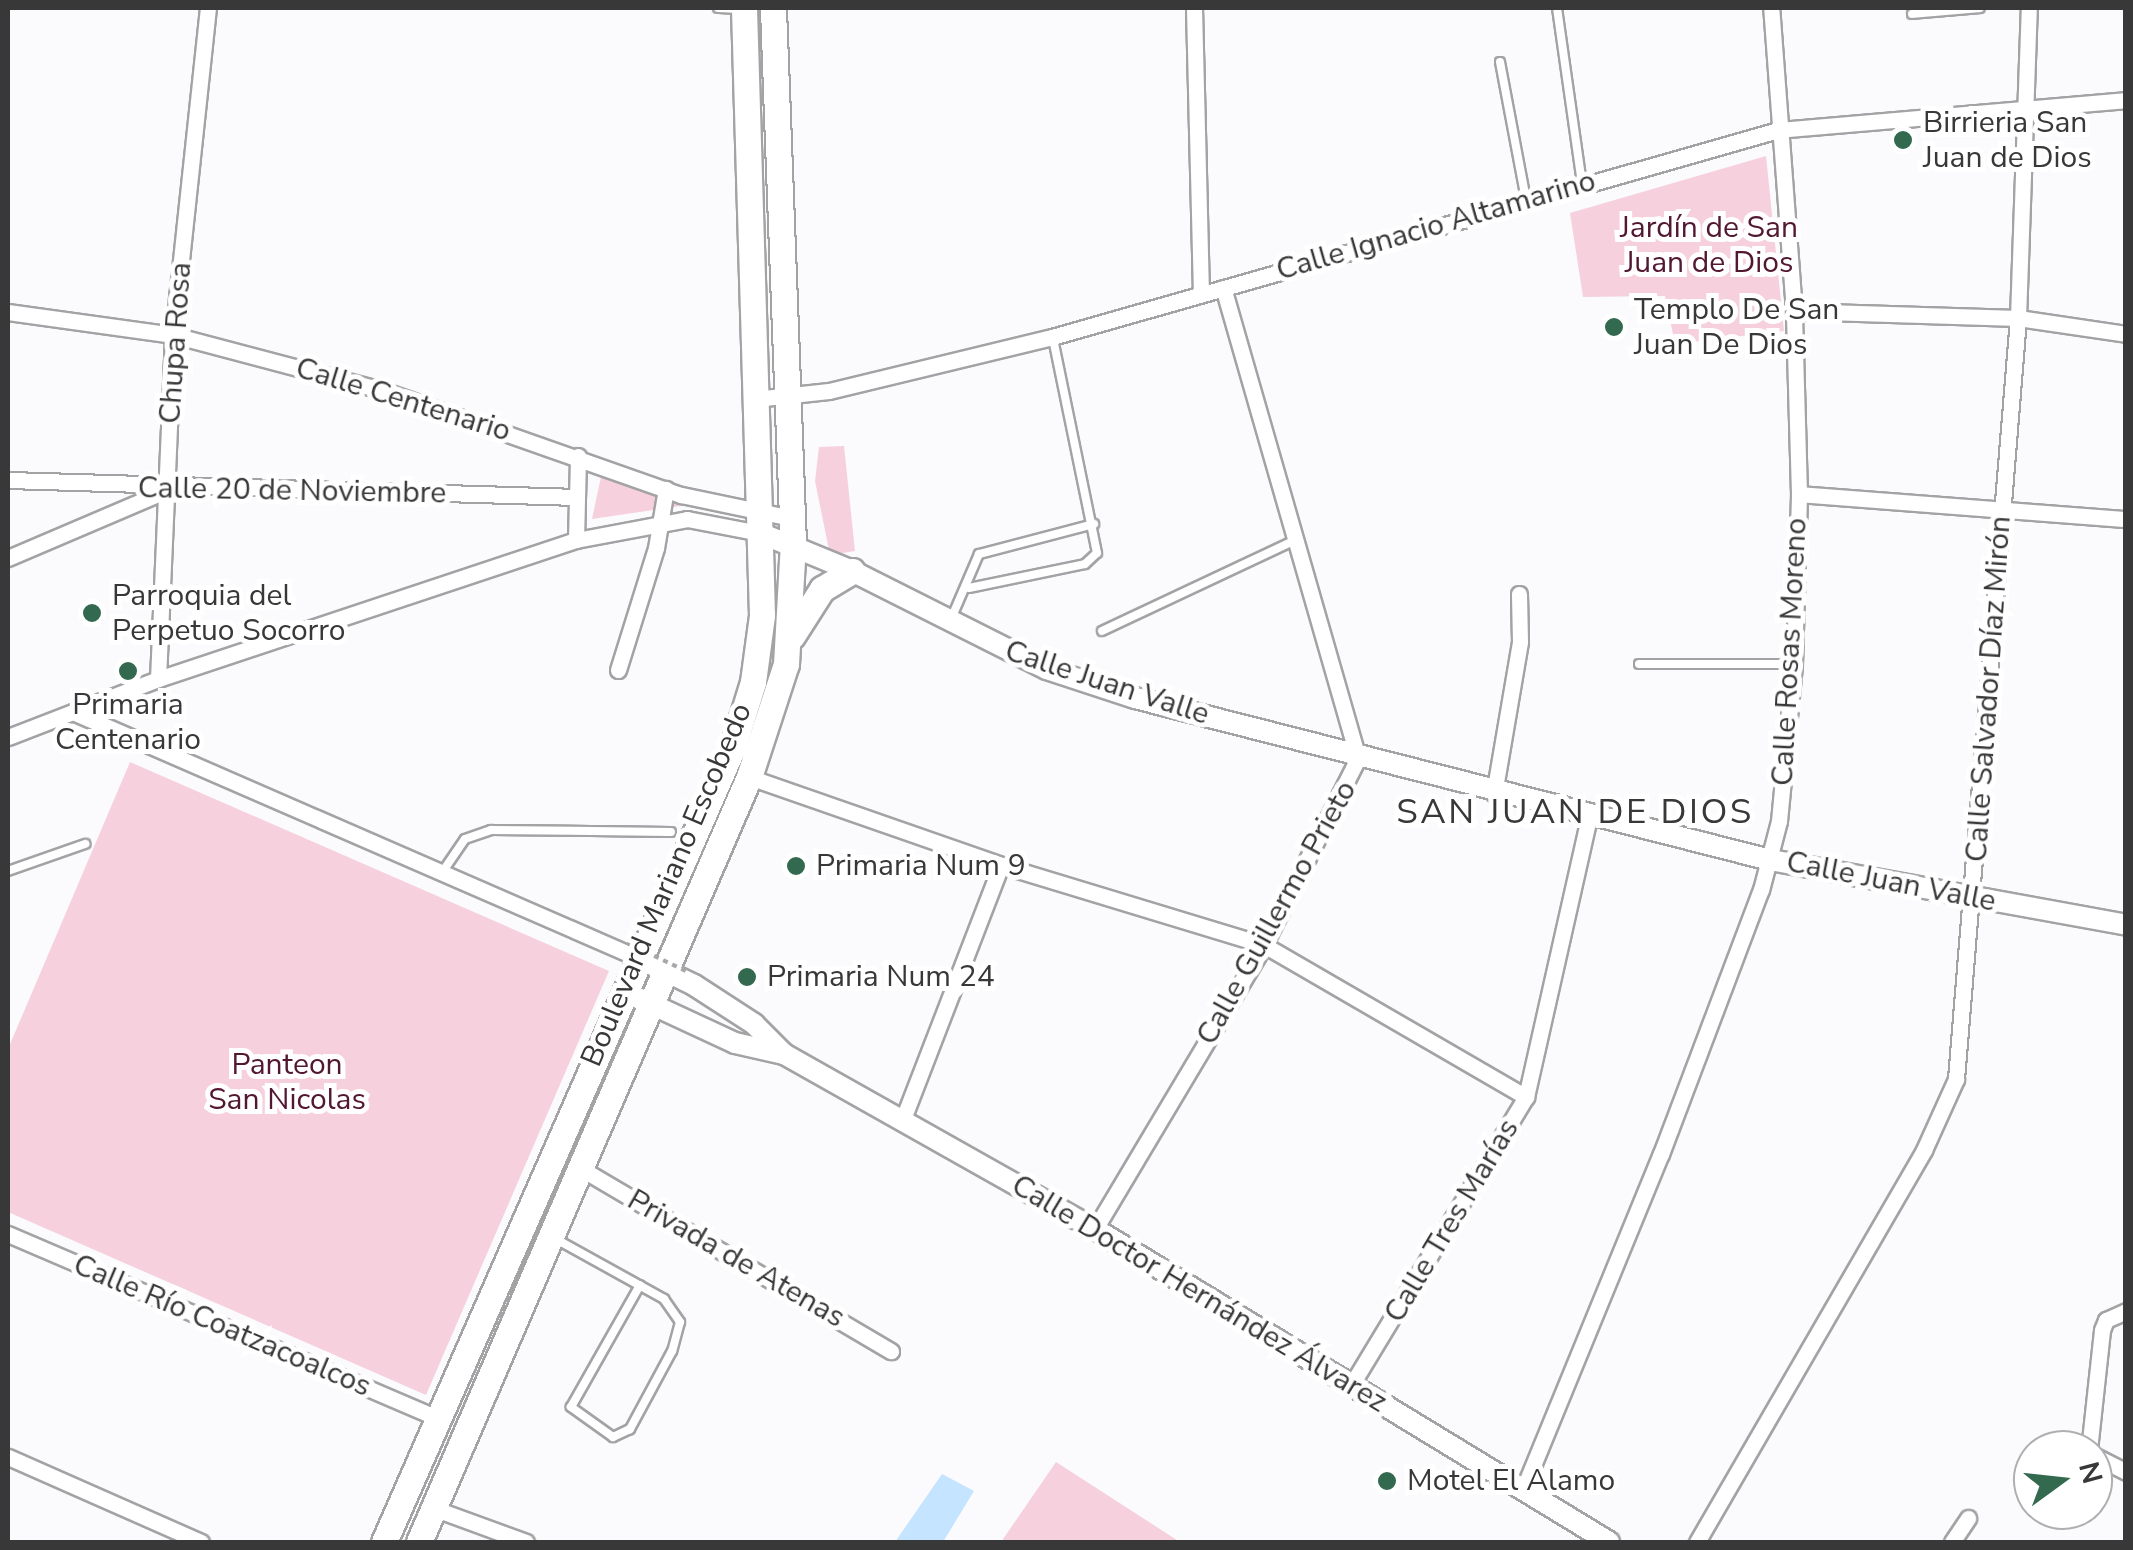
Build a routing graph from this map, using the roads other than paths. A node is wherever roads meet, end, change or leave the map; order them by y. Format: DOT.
graph roads {
  1 [pos="208,8"];
  2 [pos="736,8"];
  3 [pos="773,8"];
  4 [pos="1194,8"];
  5 [pos="1557,8"];
  6 [pos="1771,8"];
  7 [pos="1980,8"];
  8 [pos="2030,8"];
  9 [pos="1912,14"];
  10 [pos="1500,62"];
  11 [pos="2126,100"];
  12 [pos="2025,106"];
  13 [pos="1778,130"];
  14 [pos="1582,184"];
  15 [pos="1526,200"];
  16 [pos="1223,288"];
  17 [pos="1201,294"];
  18 [pos="1794,311"];
  19 [pos="8,312"];
  20 [pos="2018,318"];
  21 [pos="173,334"];
  22 [pos="2126,334"];
  23 [pos="1052,337"];
  24 [pos="786,397"];
  25 [pos="755,398"];
  26 [pos="578,456"];
  27 [pos="8,480"];
  28 [pos="169,489"];
  29 [pos="666,490"];
  30 [pos="1798,494"];
  31 [pos="576,497"];
  32 [pos="2002,510"];
  33 [pos="2126,520"];
  34 [pos="662,522"];
  35 [pos="760,522"];
  36 [pos="1094,524"];
  37 [pos="792,531"];
  38 [pos="576,540"];
  39 [pos="1295,540"];
  40 [pos="8,558"];
  41 [pos="852,571"];
  42 [pos="968,588"];
  43 [pos="1518,594"];
  44 [pos="948,623"];
  45 [pos="1102,631"];
  46 [pos="790,640"];
  47 [pos="1639,664"];
  48 [pos="1794,664"];
  49 [pos="618,670"];
  50 [pos="158,680"];
  51 [pos="74,712"];
  52 [pos="8,738"];
  53 [pos="1358,758"];
  54 [pos="749,777"];
  55 [pos="1494,794"];
  56 [pos="1588,817"];
  57 [pos="671,832"];
  58 [pos="85,844"];
  59 [pos="1770,860"];
  60 [pos="1001,865"];
  61 [pos="8,872"];
  62 [pos="440,874"];
  63 [pos="1972,898"];
  64 [pos="2126,925"];
  65 [pos="1264,944"];
  66 [pos="631,950"];
  67 [pos="676,972"];
  68 [pos="622,990"];
  69 [pos="652,1004"];
  70 [pos="784,1054"];
  71 [pos="1526,1097"];
  72 [pos="903,1118"];
  73 [pos="580,1168"];
  74 [pos="1094,1229"];
  75 [pos="8,1234"];
  76 [pos="551,1237"];
  77 [pos="640,1286"];
  78 [pos="2126,1312"];
  79 [pos="891,1351"];
  80 [pos="1352,1384"];
  81 [pos="437,1418"];
  82 [pos="2093,1430"];
  83 [pos="8,1457"];
  84 [pos="1523,1490"];
  85 [pos="433,1508"];
  86 [pos="1968,1518"];
  87 [pos="201,1542"];
  88 [pos="384,1542"];
  89 [pos="418,1542"];
  90 [pos="526,1542"];
  91 [pos="1609,1542"];
  92 [pos="1697,1542"];
  93 [pos="1952,1542"];
  1 -- 21 [label="street, Chupa Rosa"];
  2 -- 25 [label="main road, Boulevard Mariano Escobedo"];
  3 -- 24 [label="main road, Boulevard Mariano Escobedo"];
  4 -- 17 [label="street"];
  5 -- 14 [label="lane"];
  6 -- 13 [label="street, Calle Rosas Moreno"];
  7 -- 9 [label="lane"];
  8 -- 12 [label="street, Calle Salvador Díaz Mirón"];
  10 -- 15 [label="lane"];
  11 -- 12 [label="street, Calle Ignacio Altamarino"];
  12 -- 13 [label="street, Calle Ignacio Altamarino"];
  12 -- 20 [label="street, Calle Salvador Díaz Mirón"];
  13 -- 14 [label="street, Calle Ignacio Altamarino"];
  13 -- 18 [label="street, Calle Rosas Moreno"];
  14 -- 15 [label="street, Calle Ignacio Altamarino"];
  15 -- 16 [label="street, Calle Ignacio Altamarino"];
  16 -- 17 [label="street, Calle Ignacio Altamarino"];
  16 -- 39 [label="street, Calle Guillermo Prieto"];
  17 -- 23 [label="street, Calle Ignacio Altamarino"];
  18 -- 20 [label="street"];
  18 -- 30 [label="street, Calle Rosas Moreno"];
  19 -- 21 [label="street, Calle Centenario"];
  20 -- 22 [label="street"];
  20 -- 32 [label="street, Calle Salvador Díaz Mirón"];
  21 -- 26 [label="street, Calle Centenario"];
  21 -- 28 [label="street, Chupa Rosa"];
  23 -- 24 [label="street, Calle Ignacio Altamarino"];
  23 -- 36 [label="lane"];
  24 -- 25 [label="street, Calle Ignacio Altamarino"];
  24 -- 37 [label="main road, Boulevard Mariano Escobedo"];
  25 -- 35 [label="main road, Boulevard Mariano Escobedo"];
  26 -- 29 [label="street, Calle Centenario"];
  26 -- 31 [label="street"];
  27 -- 28 [label="street, Calle 20 de Noviembre"];
  28 -- 31 [label="street, Calle 20 de Noviembre"];
  28 -- 40 [label="street"];
  28 -- 50 [label="street, Chupa Rosa"];
  29 -- 34 [label="street"];
  29 -- 35 [label="street, Calle Centenario"];
  30 -- 32 [label="street"];
  30 -- 48 [label="street, Calle Rosas Moreno"];
  31 -- 38 [label="street"];
  32 -- 33 [label="street"];
  32 -- 63 [label="street, Calle Salvador Díaz Mirón"];
  34 -- 35 [label="street, Calle Juan Valle"];
  34 -- 38 [label="street, Calle Juan Valle"];
  34 -- 49 [label="street"];
  35 -- 37 [label="street, Calle Juan Valle"];
  35 -- 66 [label="main road, Boulevard Mariano Escobedo"];
  36 -- 42 [label="lane"];
  36 -- 42 [label="lane"];
  37 -- 41 [label="street, Calle Juan Valle"];
  37 -- 46 [label="main road, Boulevard Mariano Escobedo"];
  38 -- 50 [label="street, Calle Juan Valle"];
  39 -- 45 [label="lane"];
  39 -- 53 [label="street, Calle Guillermo Prieto"];
  41 -- 44 [label="street, Calle Juan Valle"];
  41 -- 46 [label="main road"];
  42 -- 44 [label="lane"];
  43 -- 55 [label="street"];
  44 -- 53 [label="street, Calle Juan Valle"];
  46 -- 54 [label="main road, Boulevard Mariano Escobedo"];
  47 -- 48 [label="lane"];
  48 -- 59 [label="street, Calle Rosas Moreno"];
  50 -- 51 [label="street, Calle Juan Valle"];
  51 -- 52 [label="street, Calle Juan Valle"];
  51 -- 62 [label="street, Calle Doctor Hernández Álvarez"];
  53 -- 55 [label="street, Calle Juan Valle"];
  53 -- 65 [label="street, Calle Guillermo Prieto"];
  54 -- 60 [label="street"];
  54 -- 67 [label="main road, Boulevard Mariano Escobedo"];
  55 -- 56 [label="street, Calle Juan Valle"];
  56 -- 59 [label="street, Calle Juan Valle"];
  56 -- 71 [label="street, Calle Tres Marías"];
  57 -- 62 [label="lane"];
  58 -- 61 [label="lane"];
  59 -- 63 [label="street, Calle Juan Valle"];
  59 -- 84 [label="street, Calle Rosas Moreno"];
  60 -- 65 [label="street"];
  60 -- 72 [label="street"];
  62 -- 66 [label="street, Calle Doctor Hernández Álvarez"];
  63 -- 64 [label="street, Calle Juan Valle"];
  63 -- 92 [label="street, Calle Salvador Díaz Mirón"];
  65 -- 71 [label="street"];
  65 -- 74 [label="street, Calle Guillermo Prieto"];
  66 -- 67 [label="street, Calle Doctor Hernández Álvarez"];
  66 -- 68 [label="main road, Boulevard Mariano Escobedo"];
  67 -- 69 [label="main road, Boulevard Mariano Escobedo"];
  67 -- 70 [label="street, Calle Doctor Hernández Álvarez"];
  68 -- 69 [label="street, Calle Doctor Hernández Álvarez"];
  68 -- 81 [label="main road, Boulevard Mariano Escobedo"];
  69 -- 70 [label="street, Calle Doctor Hernández Álvarez"];
  69 -- 73 [label="main road, Boulevard Mariano Escobedo"];
  70 -- 72 [label="street, Calle Doctor Hernández Álvarez"];
  71 -- 80 [label="street, Calle Tres Marías"];
  72 -- 74 [label="street, Calle Doctor Hernández Álvarez"];
  73 -- 76 [label="main road, Boulevard Mariano Escobedo"];
  73 -- 79 [label="street, Privada de Atenas"];
  74 -- 80 [label="street, Calle Doctor Hernández Álvarez"];
  75 -- 81 [label="street, Calle Río Coatzacoalcos"];
  76 -- 77 [label="lane"];
  76 -- 85 [label="main road, Boulevard Mariano Escobedo"];
  77 -- 77 [label="lane"];
  78 -- 82 [label="street"];
  80 -- 84 [label="street, Calle Doctor Hernández Álvarez"];
  81 -- 88 [label="main road, Boulevard Mariano Escobedo"];
  83 -- 87 [label="street"];
  84 -- 91 [label="street, Calle Doctor Hernández Álvarez"];
  85 -- 89 [label="main road, Boulevard Mariano Escobedo"];
  85 -- 90 [label="street"];
  86 -- 93 [label="street"];
}
